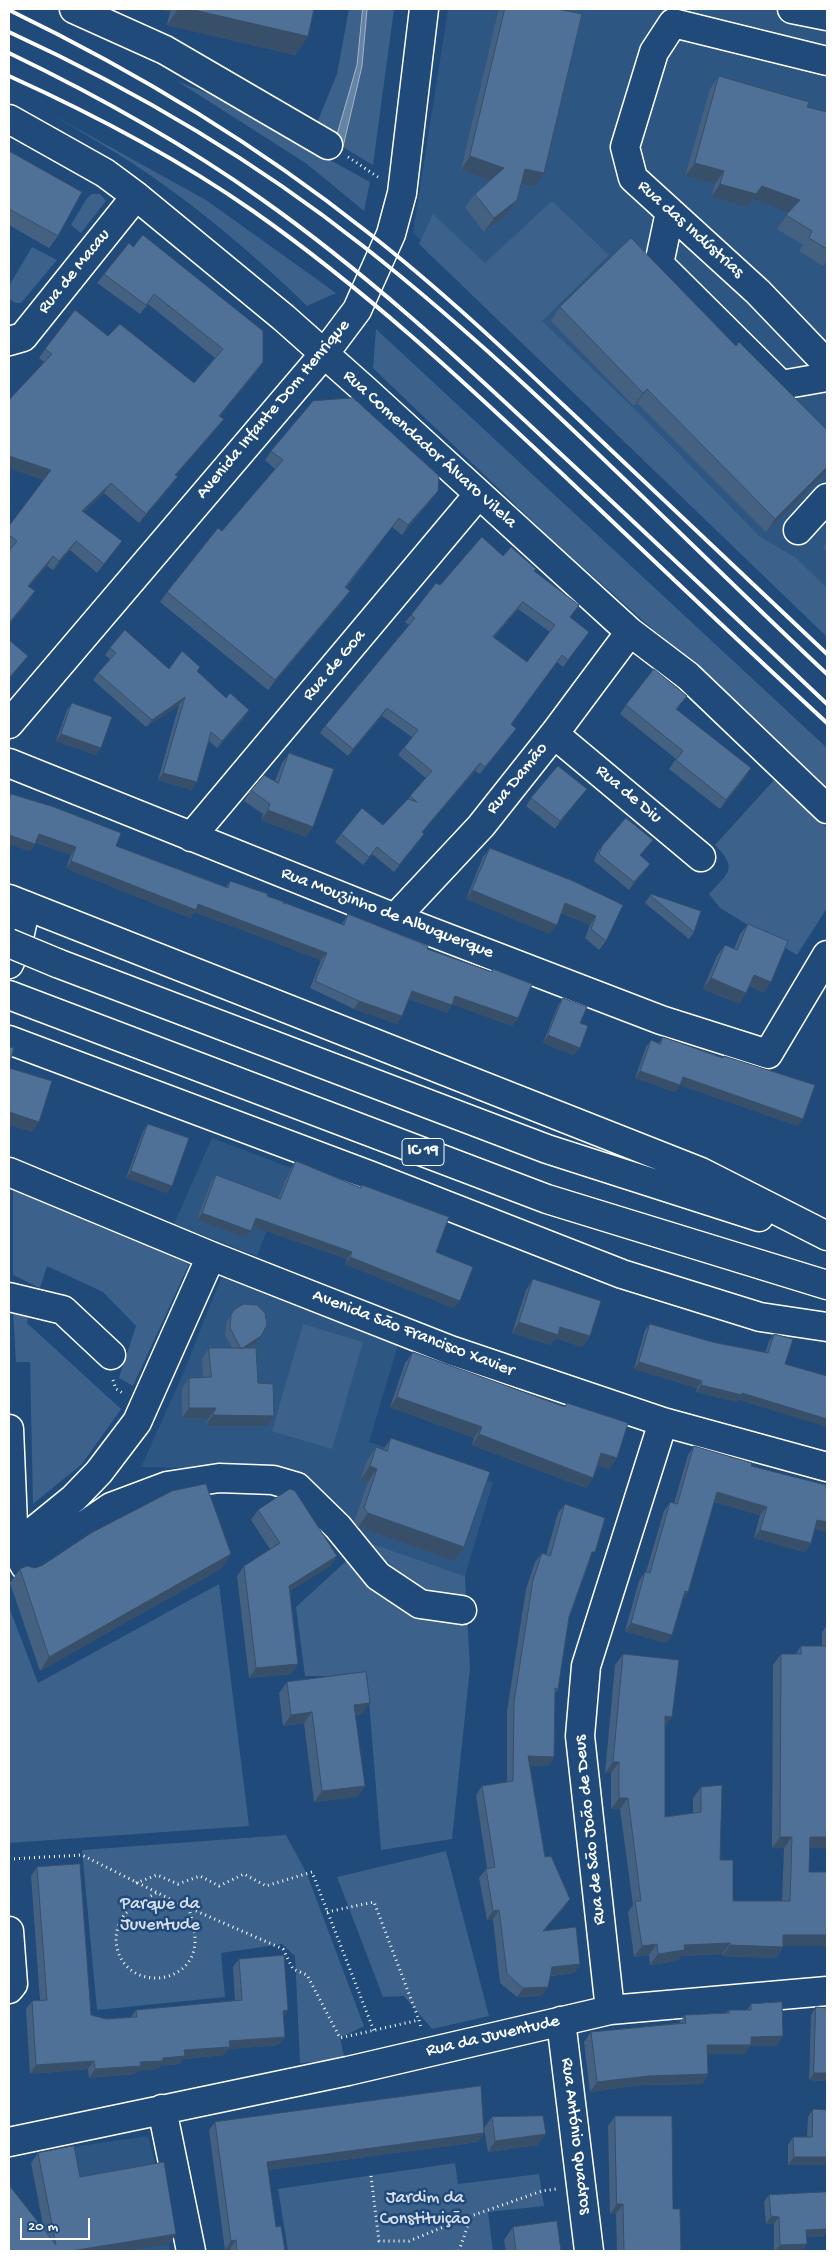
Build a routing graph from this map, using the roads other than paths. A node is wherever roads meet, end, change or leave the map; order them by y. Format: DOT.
graph roads {
  1 [pos="74,9"];
  2 [pos="424,9"];
  3 [pos="792,9"];
  4 [pos="827,16"];
  5 [pos="709,20"];
  6 [pos="827,62"];
  7 [pos="9,119"];
  8 [pos="328,145"];
  9 [pos="136,196"];
  10 [pos="670,212"];
  11 [pos="9,340"];
  12 [pos="324,354"];
  13 [pos="827,364"];
  14 [pos="827,377"];
  15 [pos="478,495"];
  16 [pos="827,498"];
  17 [pos="798,530"];
  18 [pos="630,632"];
  19 [pos="9,724"];
  20 [pos="554,734"];
  21 [pos="9,763"];
  22 [pos="827,809"];
  23 [pos="191,838"];
  24 [pos="701,857"];
  25 [pos="18,903"];
  26 [pos="394,918"];
  27 [pos="9,943"];
  28 [pos="827,955"];
  29 [pos="9,964"];
  30 [pos="16,998"];
  31 [pos="9,1040"];
  32 [pos="9,1172"];
  33 [pos="827,1237"];
  34 [pos="211,1256"];
  35 [pos="827,1285"];
  36 [pos="9,1297"];
  37 [pos="827,1328"];
  38 [pos="111,1354"];
  39 [pos="663,1422"];
  40 [pos="9,1429"];
  41 [pos="827,1467"];
  42 [pos="11,1549"];
  43 [pos="462,1610"];
  44 [pos="9,1931"];
  45 [pos="9,1989"];
  46 [pos="827,1991"];
  47 [pos="610,2010"];
  48 [pos="561,2021"];
  49 [pos="162,2109"];
  50 [pos="9,2142"];
  51 [pos="191,2251"];
  52 [pos="589,2251"];
  1 -- 8 [label="main road"];
  2 -- 12 [label="main road, Avenida Infante Dom Henrique"];
  3 -- 4 [label="main road"];
  5 -- 6 [label="main road, Rua das Indústrias"];
  5 -- 10 [label="main road, Rua das Indústrias"];
  7 -- 9 [label="main road, Rua Comendador Álvaro Vilela"];
  9 -- 11 [label="main road, Rua de Macau"];
  9 -- 12 [label="main road, Rua Comendador Álvaro Vilela"];
  10 -- 13 [label="main road, Rua das Indústrias"];
  10 -- 14 [label="main road"];
  12 -- 15 [label="main road, Rua Comendador Álvaro Vilela"];
  12 -- 19 [label="main road, Avenida Infante Dom Henrique"];
  15 -- 18 [label="main road, Rua Comendador Álvaro Vilela"];
  15 -- 23 [label="main road, Rua de Goa"];
  16 -- 17 [label="main road"];
  18 -- 20 [label="main road, Rua Damão"];
  18 -- 22 [label="main road, Rua Comendador Álvaro Vilela"];
  20 -- 24 [label="main road, Rua de Diu"];
  20 -- 26 [label="main road, Rua Damão"];
  21 -- 23 [label="main road, Rua Mouzinho de Albuquerque"];
  23 -- 26 [label="main road, Rua Mouzinho de Albuquerque"];
  25 -- 29 [label="main road"];
  25 -- 33 [label="main road"];
  26 -- 28 [label="main road, Rua Mouzinho de Albuquerque"];
  27 -- 33 [label="main road, bridge"];
  30 -- 35 [label="main road, IC 19"];
  31 -- 37 [label="main road"];
  32 -- 34 [label="main road, Avenida São Francisco Xavier"];
  34 -- 39 [label="main road, Avenida São Francisco Xavier"];
  34 -- 42 [label="main road"];
  36 -- 38 [label="main road"];
  39 -- 41 [label="main road, Avenida São Francisco Xavier"];
  39 -- 47 [label="main road, Rua de São João de Deus"];
  40 -- 42 [label="main road"];
  42 -- 43 [label="main road"];
  44 -- 45 [label="main road"];
  46 -- 47 [label="main road, Rua da Juventude"];
  47 -- 48 [label="main road, Rua da Juventude"];
  48 -- 49 [label="main road, Rua da Juventude"];
  48 -- 52 [label="main road, Rua António Quadros"];
  49 -- 50 [label="main road"];
  49 -- 51 [label="main road"];
}
